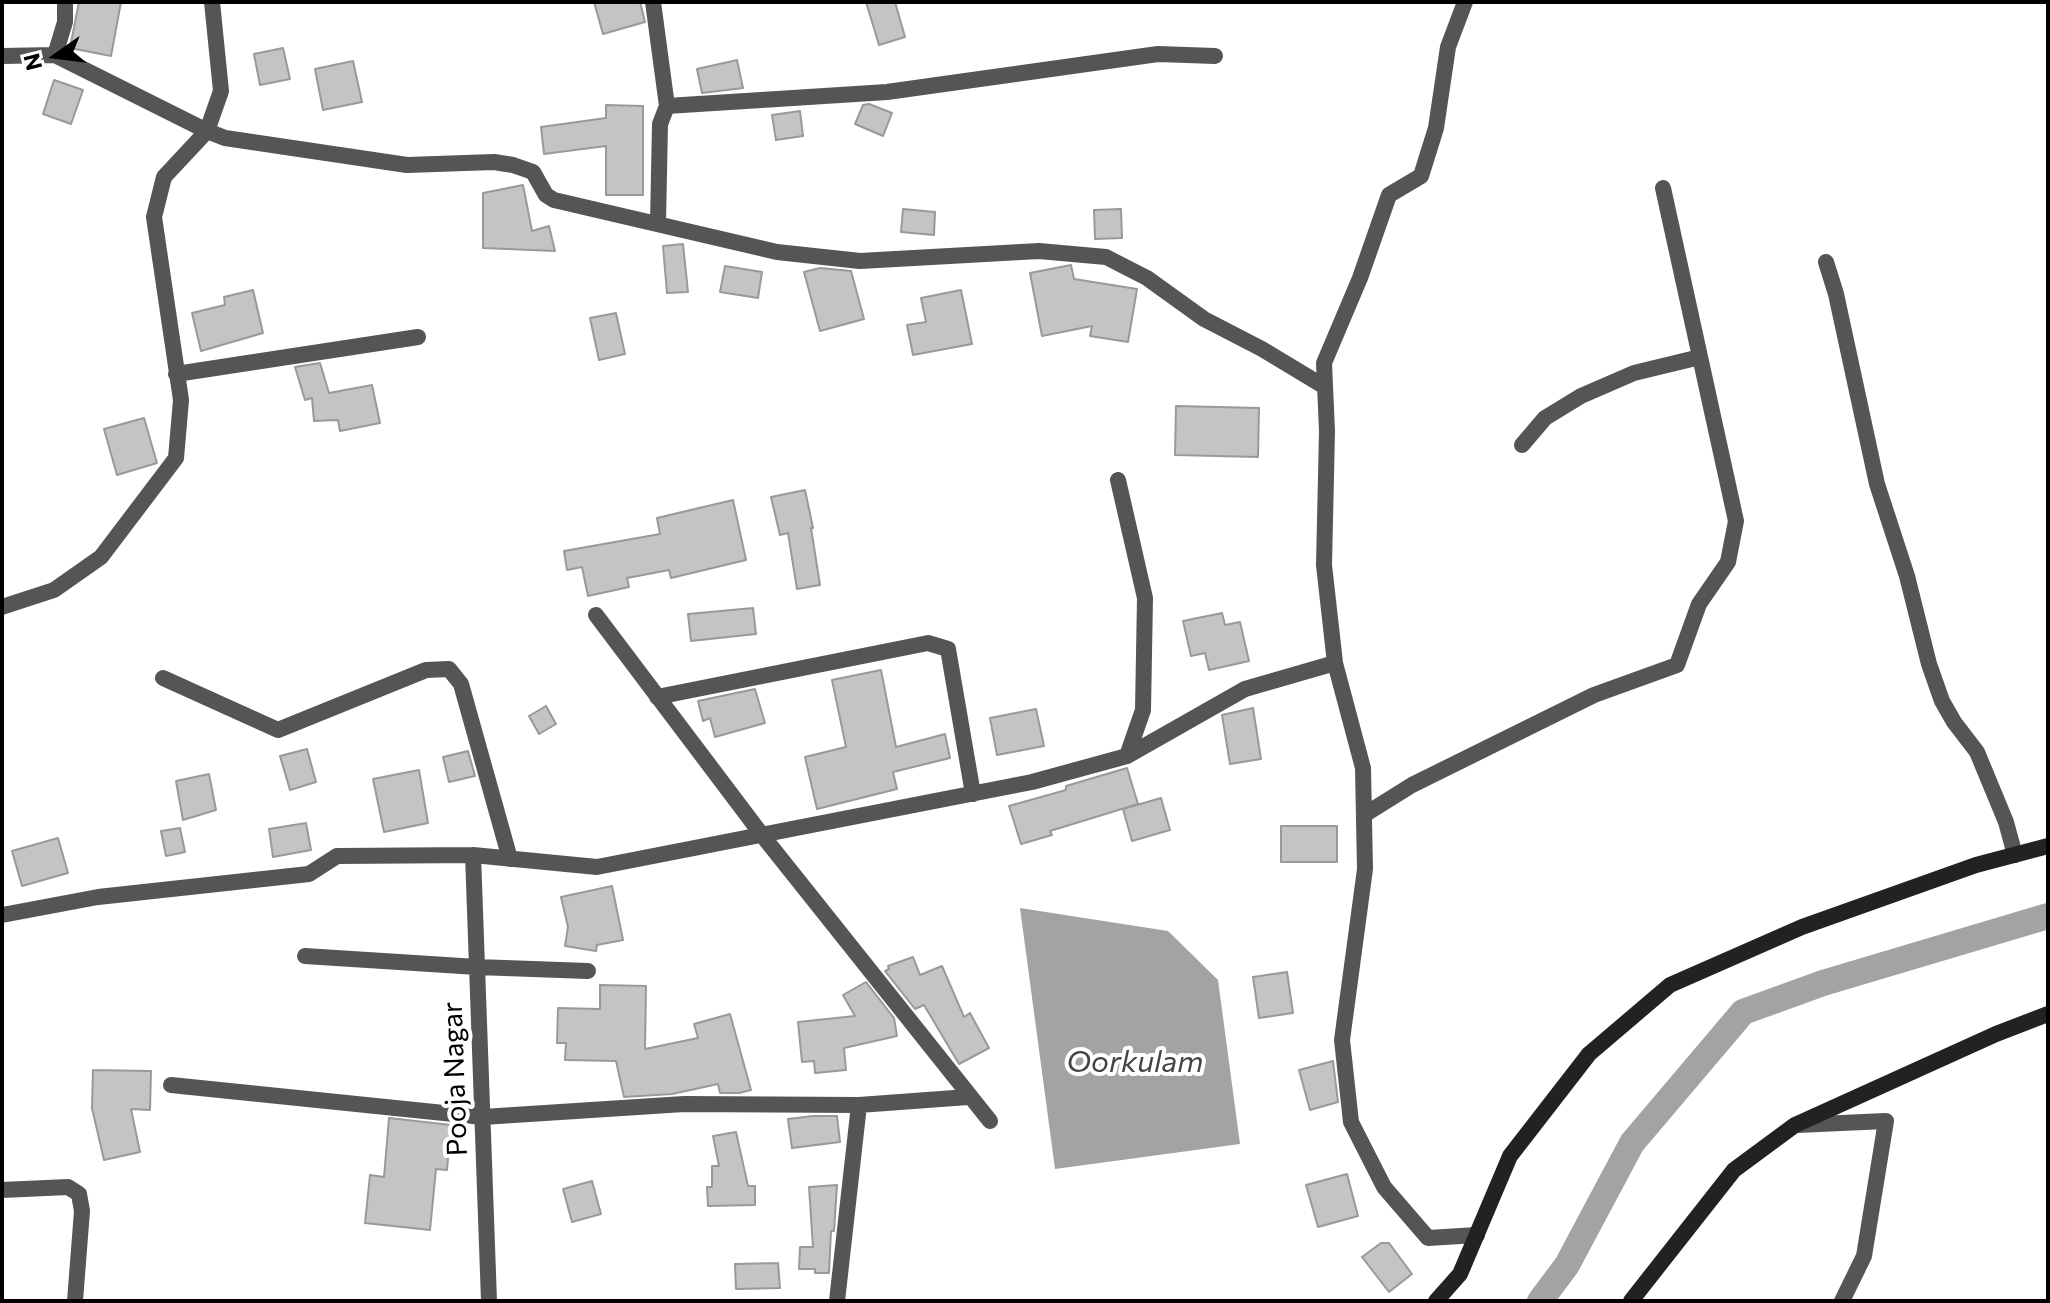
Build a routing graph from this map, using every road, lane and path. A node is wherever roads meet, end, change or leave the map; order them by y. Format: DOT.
graph roads {
  1 [pos="65,2"];
  2 [pos="212,2"];
  3 [pos="653,2"];
  4 [pos="1465,2"];
  5 [pos="55,55"];
  6 [pos="2,56"];
  7 [pos="1215,56"];
  8 [pos="667,106"];
  9 [pos="207,131"];
  10 [pos="1663,188"];
  11 [pos="658,223"];
  12 [pos="1826,262"];
  13 [pos="418,337"];
  14 [pos="1700,357"];
  15 [pos="176,374"];
  16 [pos="1325,387"];
  17 [pos="1522,445"];
  18 [pos="1118,480"];
  19 [pos="2,607"];
  20 [pos="596,615"];
  21 [pos="1335,663"];
  22 [pos="163,678"];
  23 [pos="657,697"];
  24 [pos="1127,756"];
  25 [pos="973,794"];
  26 [pos="1364,815"];
  27 [pos="762,835"];
  28 [pos="2048,846"];
  29 [pos="473,855"];
  30 [pos="2015,855"];
  31 [pos="510,859"];
  32 [pos="2,915"];
  33 [pos="305,956"];
  34 [pos="477,967"];
  35 [pos="588,971"];
  36 [pos="2048,1014"];
  37 [pos="171,1085"];
  38 [pos="968,1097"];
  39 [pos="859,1105"];
  40 [pos="483,1117"];
  41 [pos="990,1121"];
  42 [pos="1795,1125"];
  43 [pos="2,1190"];
  44 [pos="1477,1235"];
  45 [pos="75,1301"];
  46 [pos="489,1301"];
  47 [pos="837,1301"];
  48 [pos="1436,1301"];
  49 [pos="1631,1301"];
  50 [pos="1842,1301"];
  1 -- 5 [label="street"];
  2 -- 9 [label="street"];
  3 -- 8 [label="street"];
  4 -- 16 [label="street"];
  5 -- 6 [label="street"];
  5 -- 9 [label="street"];
  7 -- 8 [label="street"];
  8 -- 11 [label="street"];
  9 -- 11 [label="street"];
  9 -- 15 [label="street"];
  10 -- 14 [label="street"];
  11 -- 16 [label="street"];
  12 -- 30 [label="street"];
  13 -- 15 [label="street"];
  14 -- 17 [label="street"];
  14 -- 26 [label="street"];
  15 -- 19 [label="street"];
  16 -- 21 [label="street"];
  18 -- 24 [label="street"];
  20 -- 23 [label="street"];
  21 -- 24 [label="street"];
  21 -- 26 [label="street"];
  22 -- 31 [label="street"];
  23 -- 25 [label="street"];
  23 -- 27 [label="street"];
  24 -- 25 [label="street"];
  25 -- 27 [label="street"];
  26 -- 44 [label="street"];
  27 -- 31 [label="street"];
  27 -- 38 [label="street"];
  28 -- 30 [label="street"];
  29 -- 31 [label="street"];
  29 -- 32 [label="street"];
  29 -- 34 [label="street, Pooja Nagar"];
  30 -- 44 [label="street"];
  33 -- 34 [label="street"];
  34 -- 35 [label="street"];
  34 -- 40 [label="street, Pooja Nagar"];
  36 -- 42 [label="street"];
  37 -- 40 [label="street"];
  38 -- 39 [label="street"];
  38 -- 41 [label="street"];
  39 -- 40 [label="street"];
  39 -- 47 [label="street"];
  40 -- 46 [label="street, Pooja Nagar"];
  42 -- 49 [label="street"];
  42 -- 50 [label="street"];
  43 -- 45 [label="street"];
  44 -- 48 [label="street"];
}
